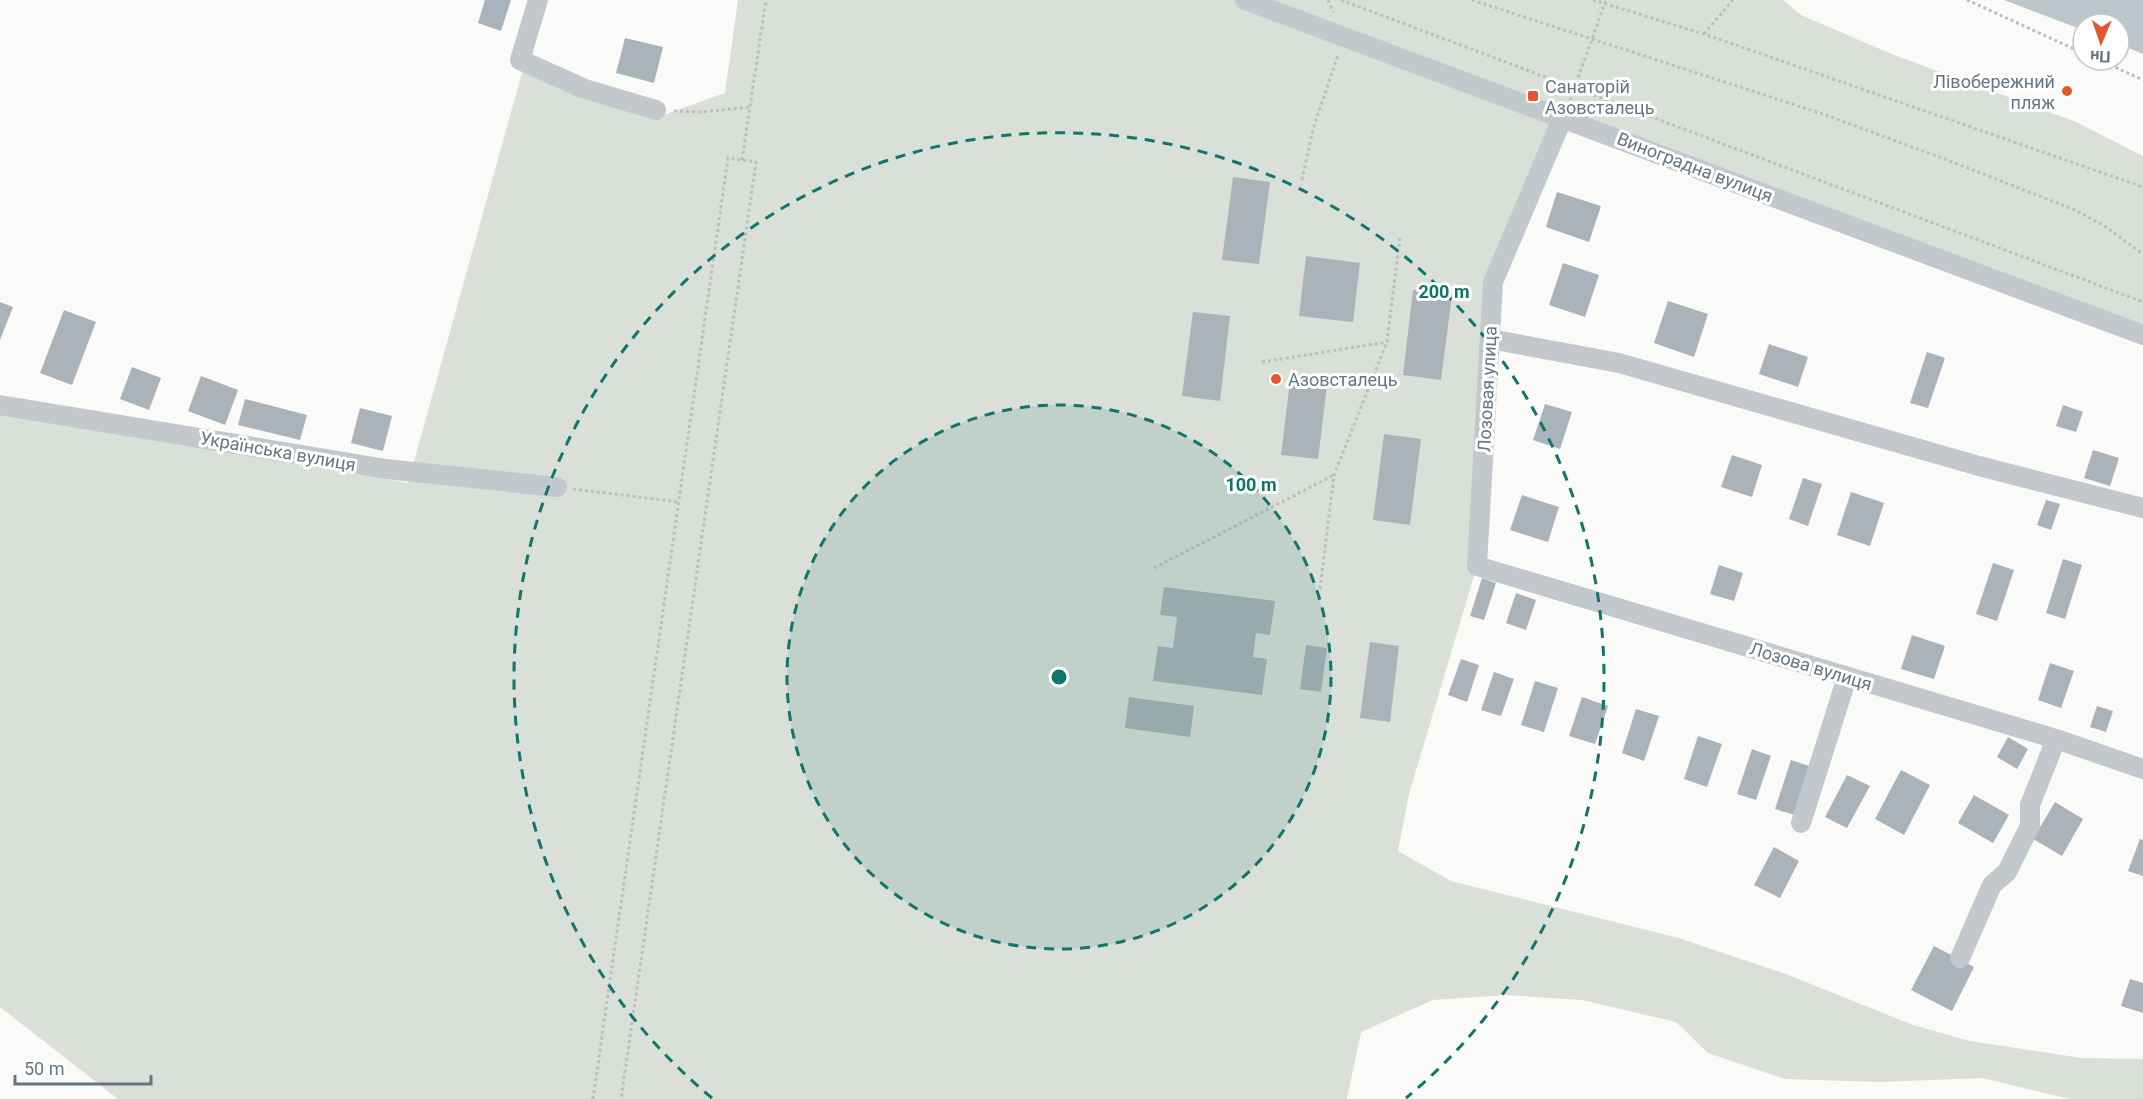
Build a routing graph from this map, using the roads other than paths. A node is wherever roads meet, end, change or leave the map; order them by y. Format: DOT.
graph roads {
  1 [pos="538,0"];
  2 [pos="1245,0"];
  3 [pos="656,110"];
  4 [pos="1563,117"];
  5 [pos="2143,335"];
  6 [pos="1490,339"];
  7 [pos="0,405"];
  8 [pos="557,487"];
  9 [pos="2143,508"];
  10 [pos="1477,566"];
  11 [pos="1847,677"];
  12 [pos="2056,739"];
  13 [pos="2143,769"];
  14 [pos="1801,823"];
  15 [pos="1960,958"];
  1 -- 3 [label="street"];
  2 -- 4 [label="street, Виноградна вулиця"];
  4 -- 5 [label="street, Виноградна вулиця"];
  4 -- 6 [label="street, Лозовая улица"];
  6 -- 9 [label="street"];
  6 -- 10 [label="street, Лозовая улица"];
  7 -- 8 [label="street, Українська вулиця"];
  10 -- 11 [label="street, Лозова вулиця"];
  11 -- 12 [label="street, Лозова вулиця"];
  11 -- 14 [label="street"];
  12 -- 13 [label="street, Лозова вулиця"];
  12 -- 15 [label="street"];
}
